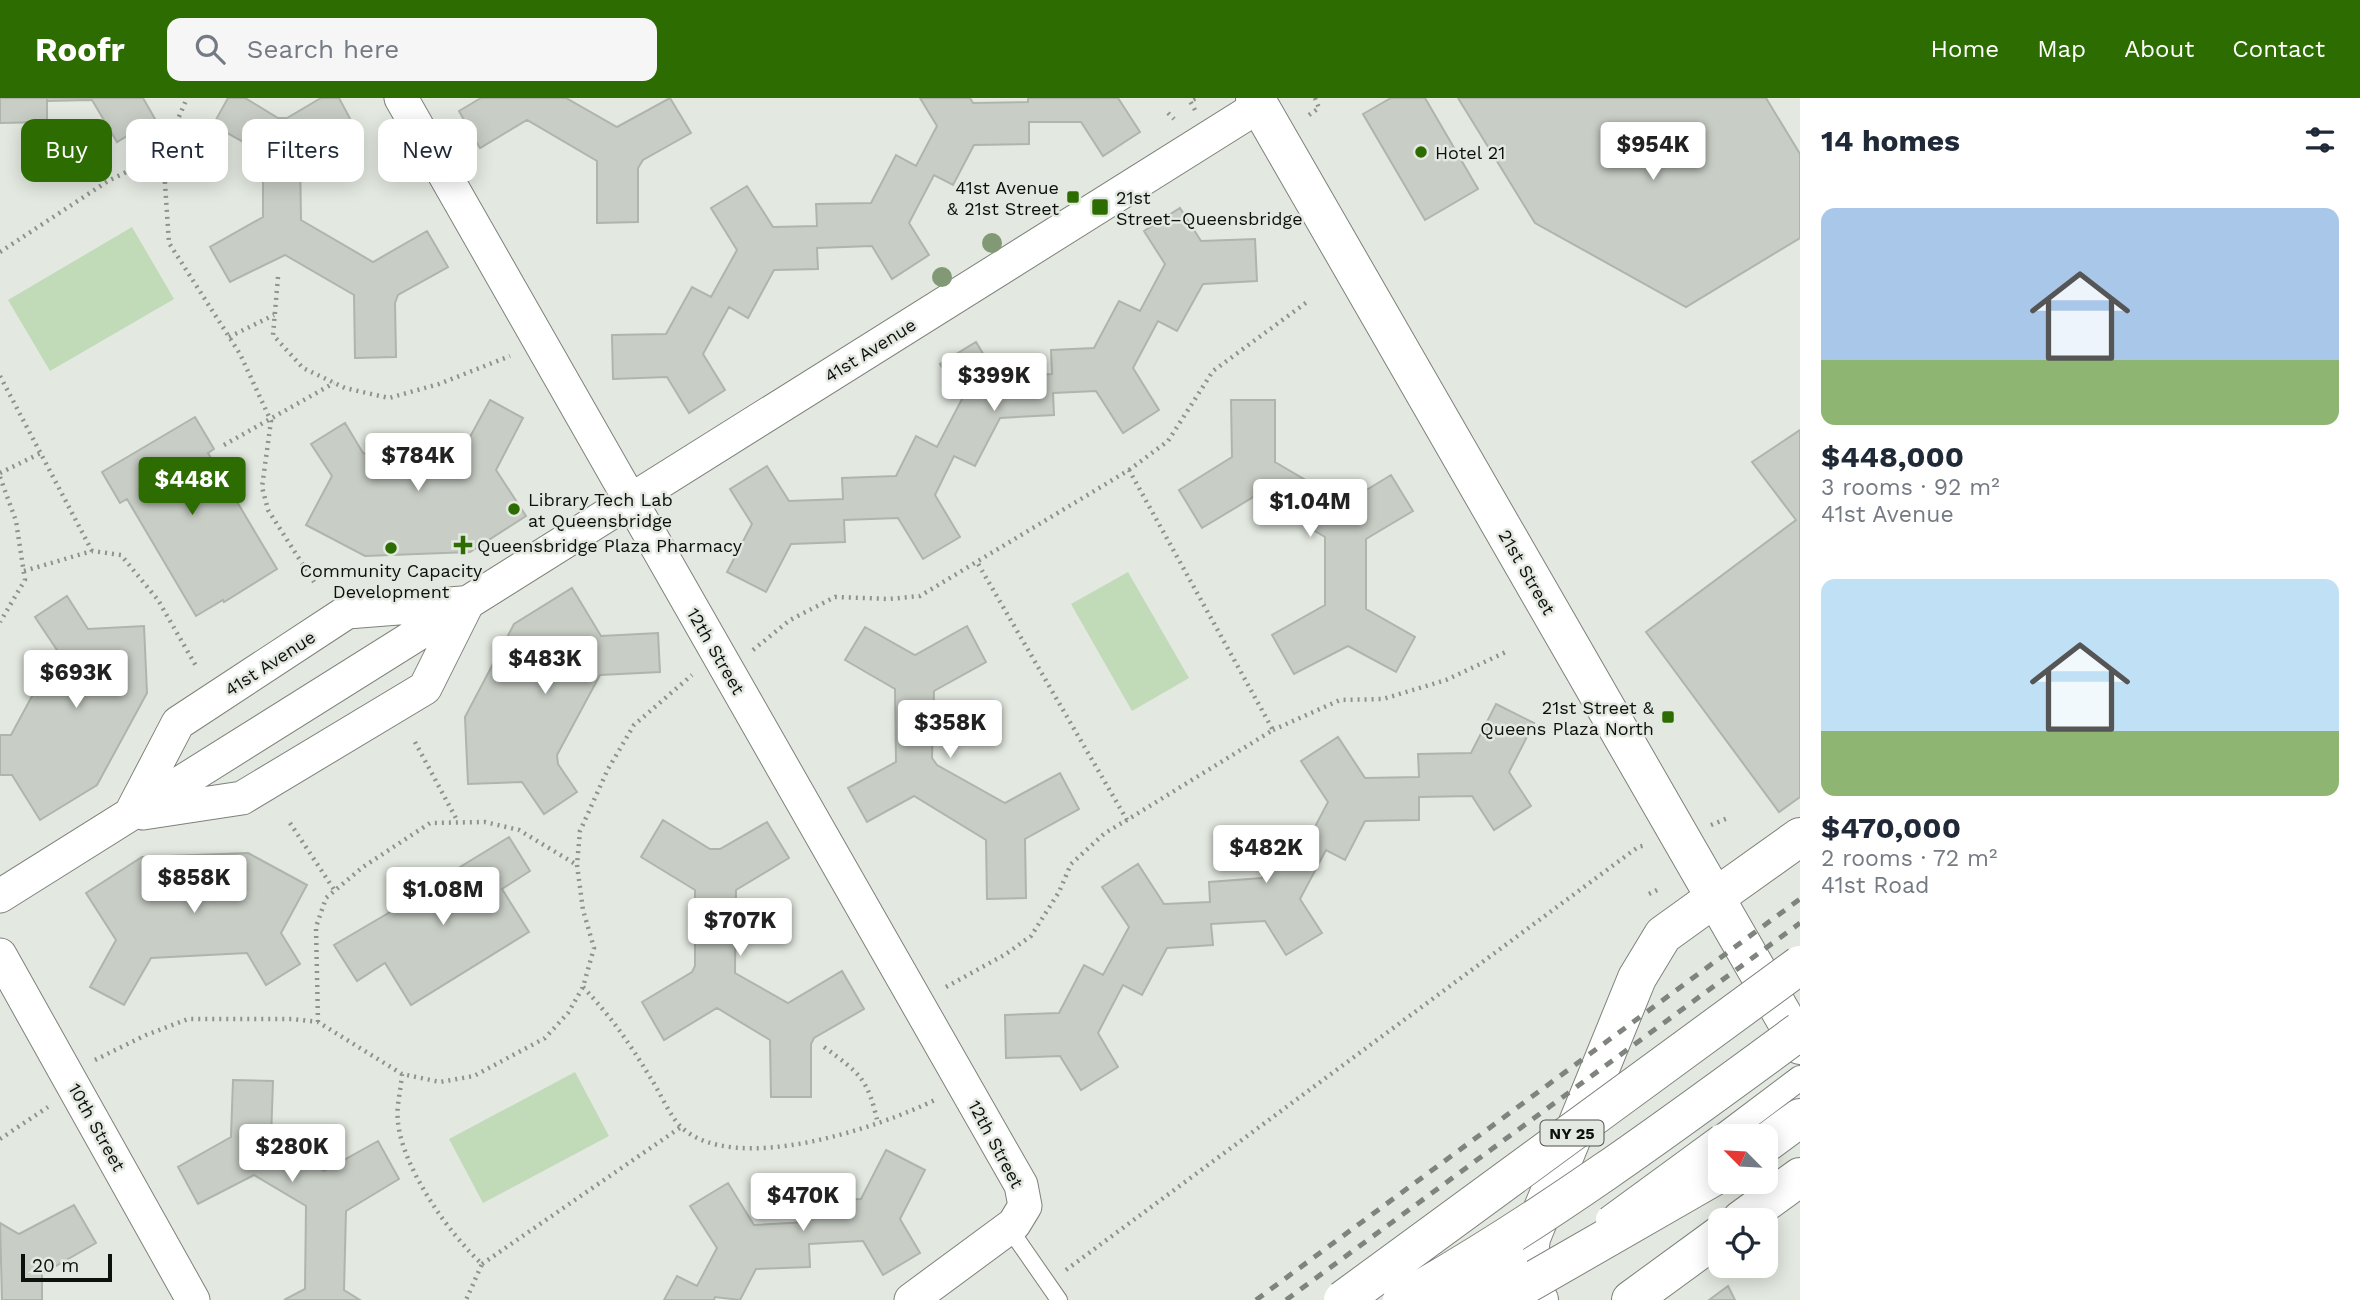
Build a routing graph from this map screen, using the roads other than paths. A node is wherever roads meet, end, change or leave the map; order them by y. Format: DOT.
graph roads {
  1 [pos="401,98"];
  2 [pos="1262,101"];
  3 [pos="631,500"];
  4 [pos="468,602"];
  5 [pos="130,815"];
  6 [pos="1800,837"];
  7 [pos="0,896"];
  8 [pos="1713,899"];
  9 [pos="0,955"];
  10 [pos="1800,965"];
  11 [pos="1800,990"];
  12 [pos="1800,1031"];
  13 [pos="1800,1044"];
  14 [pos="1800,1078"];
  15 [pos="1800,1118"];
  16 [pos="1738,1124"];
  17 [pos="1778,1134"];
  18 [pos="1708,1147"];
  19 [pos="1800,1177"];
  20 [pos="1708,1180"];
  21 [pos="1757,1208"];
  22 [pos="1017,1217"];
  23 [pos="1708,1244"];
  24 [pos="193,1300"];
  25 [pos="911,1300"];
  26 [pos="1059,1300"];
  27 [pos="1343,1300"];
  28 [pos="1372,1300"];
  29 [pos="1402,1300"];
  30 [pos="1457,1300"];
  31 [pos="1498,1300"];
  32 [pos="1539,1300"];
  33 [pos="1631,1300"];
  1 -- 3 [label="street, 12th Street"];
  2 -- 3 [label="street, 41st Avenue"];
  2 -- 8 [label="main road, 21st Street"];
  3 -- 4 [label="street, 41st Avenue"];
  3 -- 22 [label="street, 12th Street"];
  4 -- 5 [label="street, 41st Avenue"];
  4 -- 5 [label="street, 41st Avenue"];
  4 -- 5 [label="street, 41st Avenue"];
  5 -- 7 [label="street, 41st Avenue"];
  6 -- 8 [label="main road"];
  8 -- 13 [label="main road, 21st Street"];
  8 -- 32 [label="main road"];
  9 -- 24 [label="street, 10th Street"];
  10 -- 27 [label="main road, NY 25, bridge"];
  11 -- 28 [label="main road"];
  12 -- 29 [label="main road, bridge"];
  13 -- 30 [label="main road, bridge"];
  14 -- 16 [label="street"];
  15 -- 17 [label="main road"];
  18 -- 31 [label="street, bridge"];
  19 -- 21 [label="main road"];
  20 -- 31 [label="main road, bridge"];
  22 -- 25 [label="street"];
  22 -- 26 [label="lane"];
  23 -- 33 [label="main road"];
}
